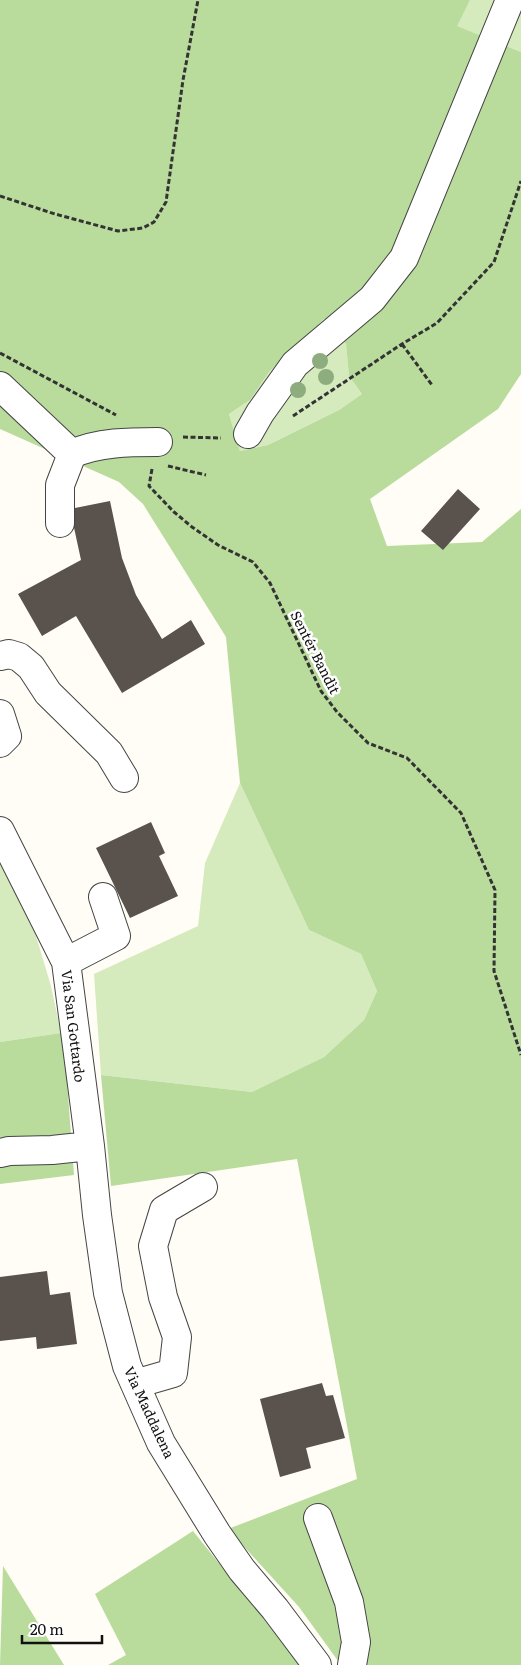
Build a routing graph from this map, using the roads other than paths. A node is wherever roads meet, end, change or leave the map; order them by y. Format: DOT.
graph roads {
  1 [pos="510,0"];
  2 [pos="0,386"];
  3 [pos="248,434"];
  4 [pos="168,439"];
  5 [pos="72,454"];
  6 [pos="60,523"];
  7 [pos="0,656"];
  8 [pos="0,714"];
  9 [pos="0,744"];
  10 [pos="124,778"];
  11 [pos="0,831"];
  12 [pos="103,897"];
  13 [pos="66,962"];
  14 [pos="90,1146"];
  15 [pos="0,1153"];
  16 [pos="203,1187"];
  17 [pos="135,1384"];
  18 [pos="318,1518"];
  19 [pos="317,1665"];
  20 [pos="352,1665"];
  1 -- 3 [label="street"];
  2 -- 5 [label="street"];
  4 -- 5 [label="street"];
  5 -- 6 [label="street"];
  7 -- 10 [label="street"];
  8 -- 9 [label="street"];
  11 -- 13 [label="street, Via San Gottardo"];
  12 -- 13 [label="street"];
  13 -- 14 [label="street, Via San Gottardo"];
  14 -- 15 [label="street"];
  14 -- 17 [label="street, Via Maddalena"];
  16 -- 17 [label="street"];
  17 -- 19 [label="street, Via Maddalena"];
  18 -- 20 [label="street"];
}
